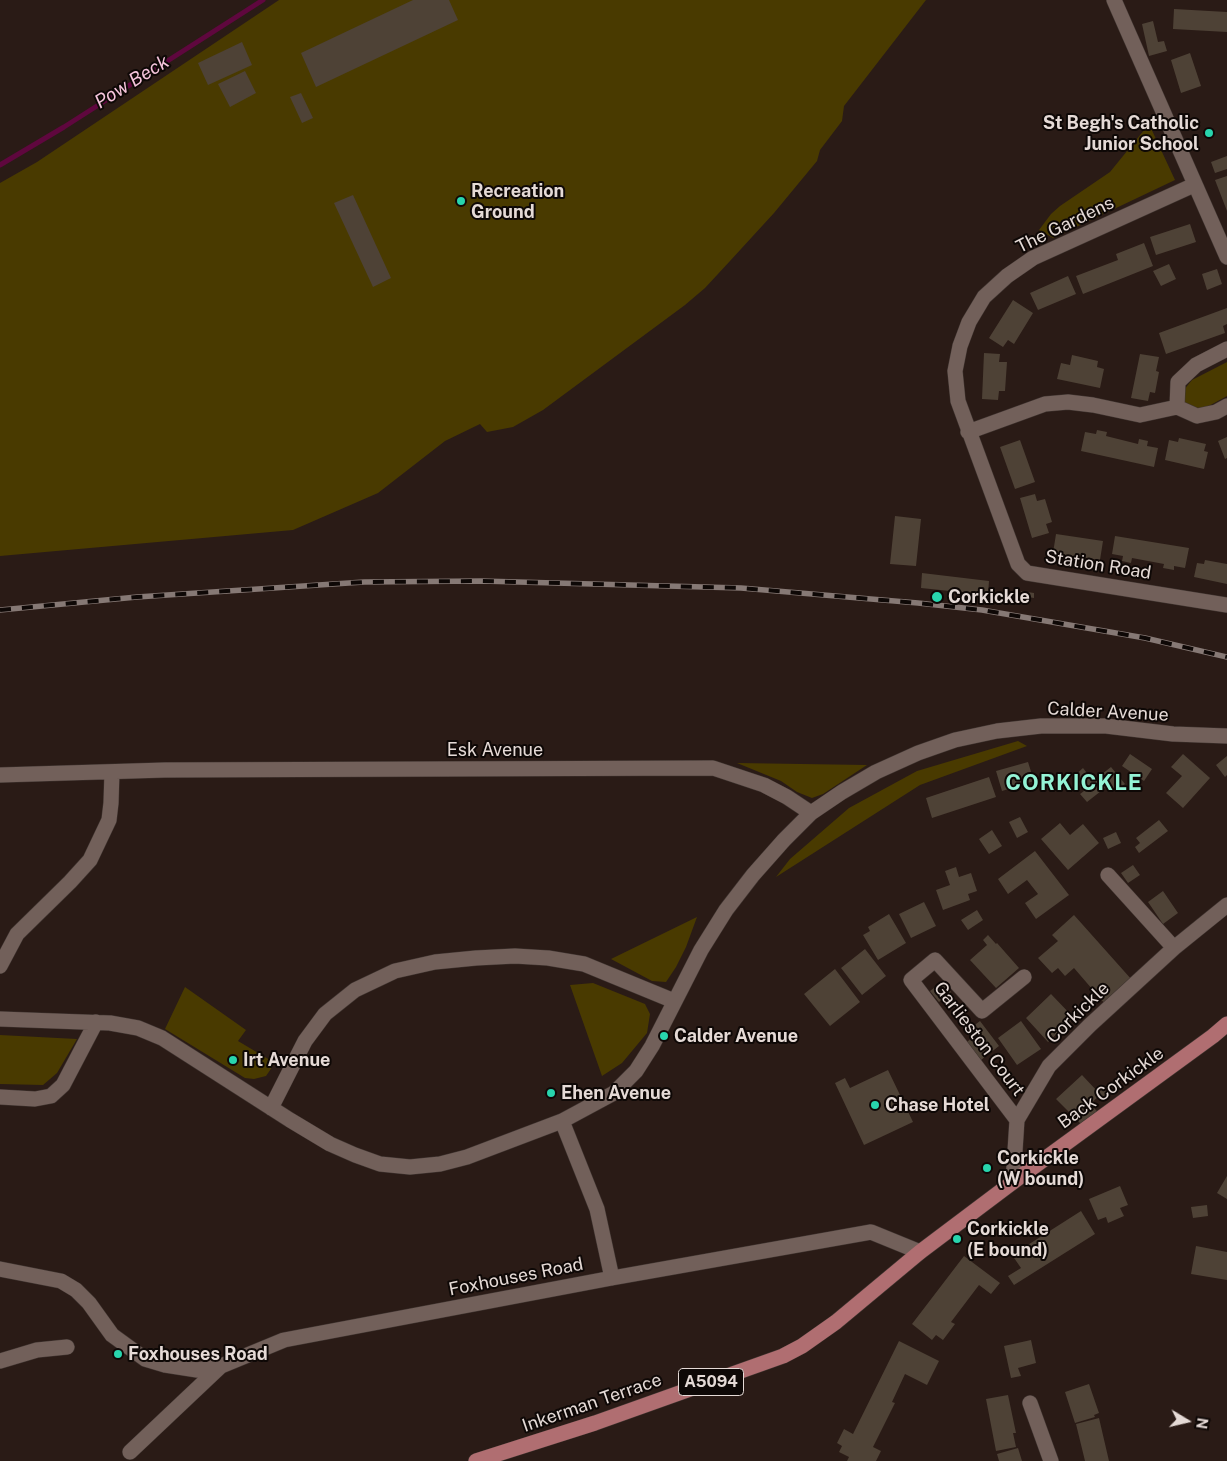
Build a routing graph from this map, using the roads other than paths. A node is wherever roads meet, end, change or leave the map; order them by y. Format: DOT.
graph roads {
  1 [pos="1114,0"];
  2 [pos="1194,185"];
  3 [pos="1227,257"];
  4 [pos="1227,349"];
  5 [pos="1177,406"];
  6 [pos="1227,406"];
  7 [pos="968,432"];
  8 [pos="1227,605"];
  9 [pos="1227,736"];
  10 [pos="112,772"];
  11 [pos="0,775"];
  12 [pos="810,813"];
  13 [pos="1108,875"];
  14 [pos="1227,905"];
  15 [pos="1174,948"];
  16 [pos="0,966"];
  17 [pos="1024,976"];
  18 [pos="674,1002"];
  19 [pos="0,1019"];
  20 [pos="96,1022"];
  21 [pos="1227,1024"];
  22 [pos="0,1097"];
  23 [pos="271,1108"];
  24 [pos="1017,1120"];
  25 [pos="562,1121"];
  26 [pos="1013,1182"];
  27 [pos="920,1252"];
  28 [pos="0,1269"];
  29 [pos="612,1278"];
  30 [pos="67,1347"];
  31 [pos="0,1361"];
  32 [pos="222,1366"];
  33 [pos="1030,1403"];
  34 [pos="130,1452"];
  35 [pos="476,1461"];
  36 [pos="1051,1461"];
  1 -- 2 [label="street"];
  2 -- 3 [label="street"];
  2 -- 7 [label="street, The Gardens"];
  4 -- 5 [label="street"];
  5 -- 6 [label="street"];
  5 -- 7 [label="street"];
  7 -- 8 [label="street, Station Road"];
  9 -- 12 [label="street, Calder Avenue"];
  10 -- 11 [label="street"];
  10 -- 12 [label="street, Esk Avenue"];
  10 -- 16 [label="street"];
  12 -- 18 [label="street, Calder Avenue"];
  13 -- 15 [label="street"];
  14 -- 15 [label="street, Corkickle"];
  15 -- 24 [label="street, Corkickle"];
  17 -- 24 [label="street, Garlieston Court"];
  18 -- 23 [label="street"];
  18 -- 25 [label="street, Calder Avenue"];
  19 -- 20 [label="street, Calder Avenue"];
  20 -- 22 [label="street"];
  20 -- 23 [label="street, Calder Avenue"];
  21 -- 26 [label="main road, Back Corkickle / A5094"];
  23 -- 25 [label="street, Calder Avenue"];
  24 -- 26 [label="street, Corkickle"];
  25 -- 29 [label="street"];
  26 -- 27 [label="main road, Back Corkickle / A5094"];
  27 -- 29 [label="street, Foxhouses Road"];
  27 -- 35 [label="main road, Inkerman Terrace / A5094"];
  28 -- 32 [label="street, Foxhouses Road"];
  29 -- 32 [label="street, Foxhouses Road"];
  30 -- 31 [label="street"];
  32 -- 34 [label="street"];
  33 -- 36 [label="street"];
}
